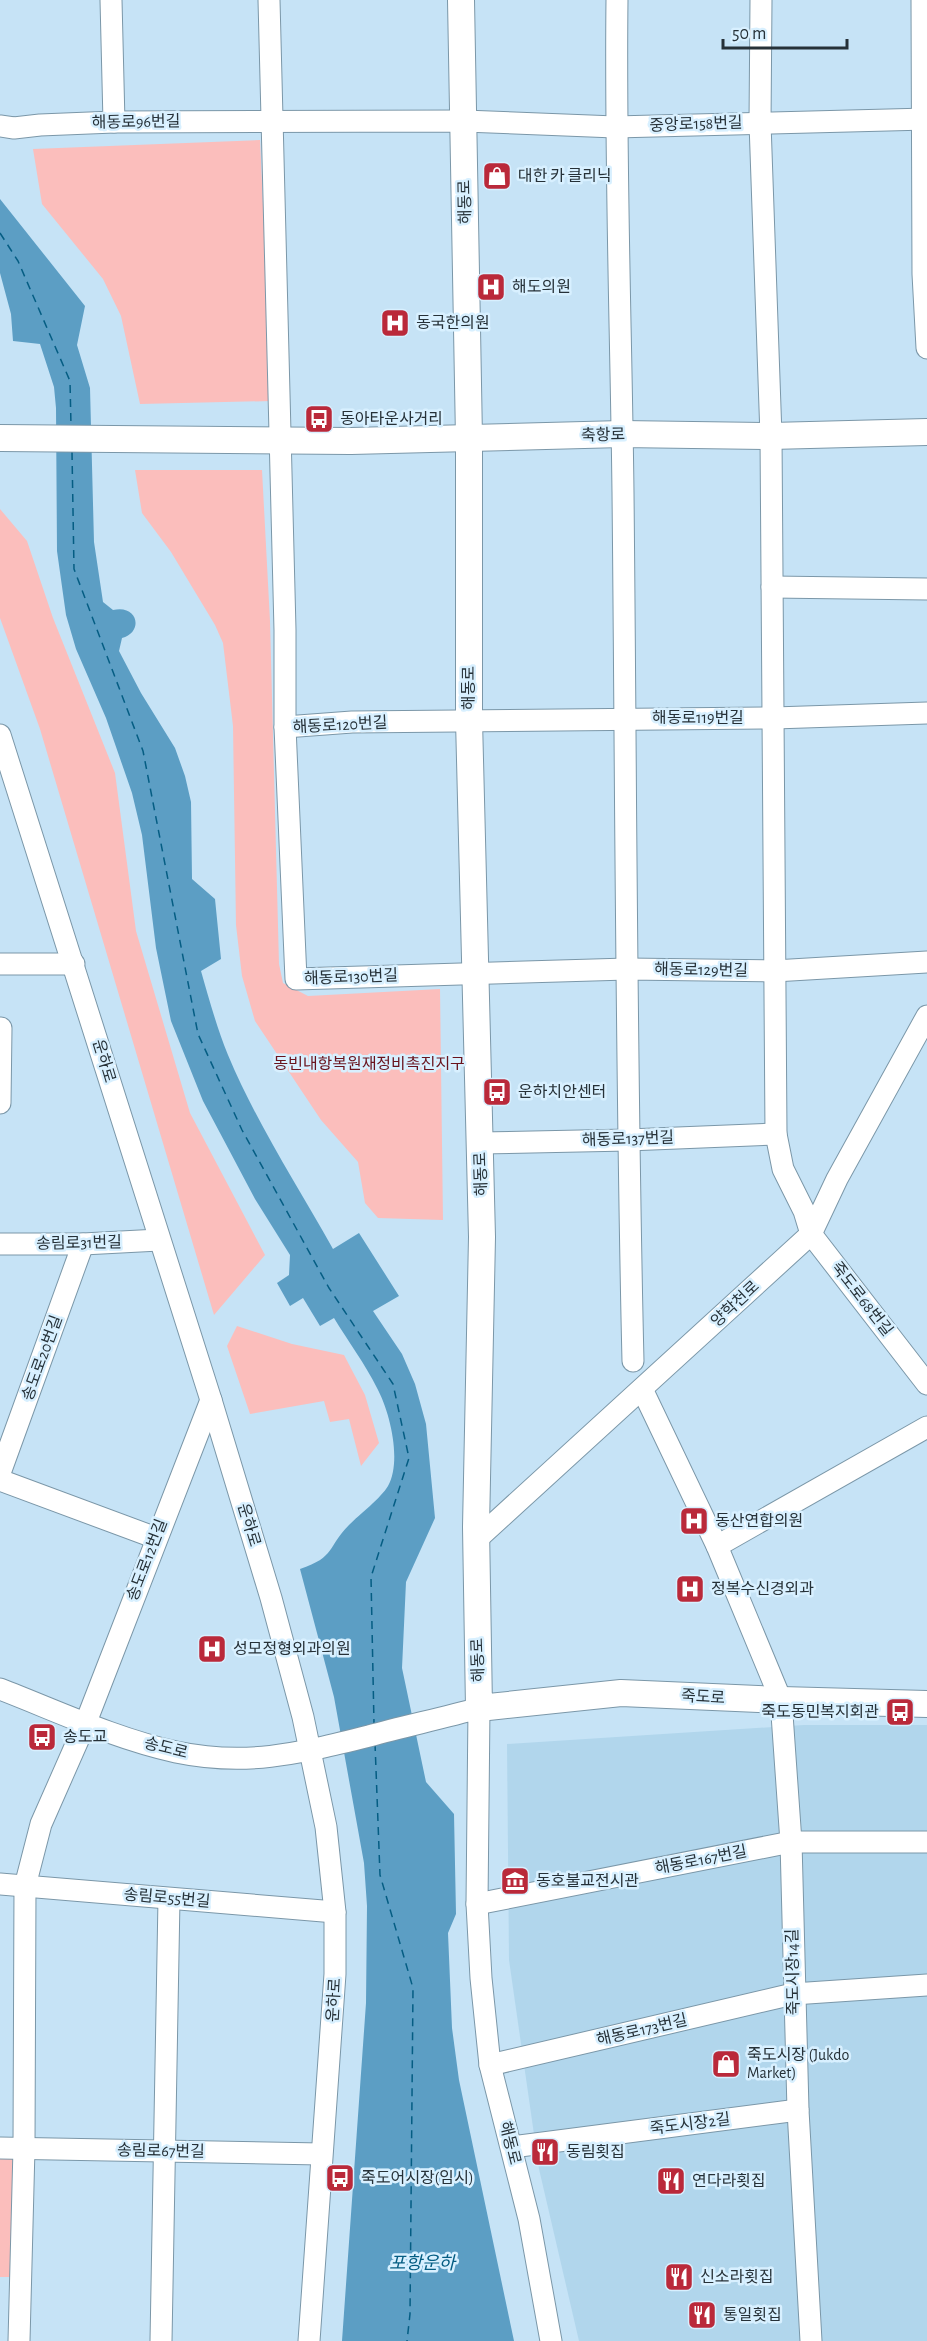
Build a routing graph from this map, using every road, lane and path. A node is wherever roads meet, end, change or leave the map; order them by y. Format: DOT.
graph roads {
  1 [pos="111,0"];
  2 [pos="269,0"];
  3 [pos="461,0"];
  4 [pos="617,0"];
  5 [pos="761,0"];
  6 [pos="922,0"];
  7 [pos="924,119"];
  8 [pos="464,121"];
  9 [pos="114,122"];
  10 [pos="272,122"];
  11 [pos="760,123"];
  12 [pos="0,126"];
  13 [pos="615,127"];
  14 [pos="925,274"];
  15 [pos="927,348"];
  16 [pos="927,432"];
  17 [pos="622,435"];
  18 [pos="771,436"];
  19 [pos="0,438"];
  20 [pos="469,438"];
  21 [pos="279,441"];
  22 [pos="772,587"];
  23 [pos="927,589"];
  24 [pos="927,713"];
  25 [pos="625,718"];
  26 [pos="774,718"];
  27 [pos="469,720"];
  28 [pos="285,727"];
  29 [pos="0,735"];
  30 [pos="289,839"];
  31 [pos="927,962"];
  32 [pos="0,964"];
  33 [pos="74,964"];
  34 [pos="627,969"];
  35 [pos="774,971"];
  36 [pos="474,975"];
  37 [pos="927,1016"];
  38 [pos="1,1028"];
  39 [pos="0,1103"];
  40 [pos="776,1134"];
  41 [pos="628,1140"];
  42 [pos="480,1143"];
  43 [pos="811,1234"];
  44 [pos="159,1240"];
  45 [pos="0,1244"];
  46 [pos="83,1244"];
  47 [pos="633,1361"];
  48 [pos="927,1384"];
  49 [pos="642,1389"];
  50 [pos="211,1400"];
  51 [pos="927,1427"];
  52 [pos="0,1473"];
  53 [pos="0,1480"];
  54 [pos="156,1538"];
  55 [pos="476,1540"];
  56 [pos="717,1546"];
  57 [pos="0,1689"];
  58 [pos="781,1700"];
  59 [pos="927,1704"];
  60 [pos="479,1708"];
  61 [pos="86,1722"];
  62 [pos="311,1751"];
  63 [pos="791,1842"];
  64 [pos="927,1842"];
  65 [pos="0,1884"];
  66 [pos="26,1886"];
  67 [pos="169,1899"];
  68 [pos="477,1904"];
  69 [pos="335,1912"];
  70 [pos="927,1985"];
  71 [pos="793,1994"];
  72 [pos="490,2065"];
  73 [pos="798,2110"];
  74 [pos="512,2147"];
  75 [pos="0,2148"];
  76 [pos="24,2148"];
  77 [pos="165,2152"];
  78 [pos="321,2154"];
  79 [pos="19,2341"];
  80 [pos="161,2341"];
  81 [pos="309,2341"];
  82 [pos="551,2341"];
  83 [pos="812,2341"];
  1 -- 9 [label="street"];
  2 -- 10 [label="street"];
  3 -- 8 [label="main road, 해동로"];
  4 -- 13 [label="street"];
  5 -- 11 [label="street, 죽도로68번길"];
  6 -- 7 [label="street"];
  7 -- 11 [label="street, 중앙로158번길"];
  7 -- 14 [label="street"];
  8 -- 10 [label="street, 해동로96번길"];
  8 -- 13 [label="street, 중앙로158번길"];
  8 -- 20 [label="main road, 해동로"];
  9 -- 10 [label="street, 해동로96번길"];
  9 -- 12 [label="street, 해동로96번길"];
  10 -- 21 [label="street"];
  11 -- 13 [label="street, 중앙로158번길"];
  11 -- 18 [label="street, 죽도로68번길"];
  13 -- 17 [label="street"];
  14 -- 15 [label="street"];
  16 -- 18 [label="main road, 축항로"];
  17 -- 18 [label="main road, 축항로"];
  17 -- 20 [label="main road, 축항로"];
  17 -- 25 [label="street"];
  18 -- 22 [label="street, 죽도로68번길"];
  19 -- 21 [label="main road, 축항로"];
  20 -- 21 [label="main road, 축항로"];
  20 -- 27 [label="main road, 해동로"];
  21 -- 28 [label="street"];
  22 -- 23 [label="street"];
  22 -- 26 [label="street, 죽도로68번길"];
  24 -- 26 [label="street, 해동로119번길"];
  25 -- 26 [label="street, 해동로119번길"];
  25 -- 27 [label="street, 해동로119번길"];
  25 -- 34 [label="street"];
  26 -- 35 [label="street, 죽도로68번길"];
  27 -- 28 [label="street, 해동로120번길"];
  27 -- 36 [label="main road, 해동로"];
  28 -- 30 [label="street, 해동로120번길"];
  29 -- 33 [label="street, 운하로"];
  30 -- 36 [label="street, 해동로130번길"];
  31 -- 35 [label="street, 해동로129번길"];
  32 -- 33 [label="street"];
  33 -- 44 [label="street, 운하로"];
  34 -- 35 [label="street, 해동로129번길"];
  34 -- 36 [label="street, 해동로129번길"];
  34 -- 41 [label="street"];
  35 -- 40 [label="street, 죽도로68번길"];
  36 -- 42 [label="main road, 해동로"];
  37 -- 43 [label="street, 양학천로"];
  38 -- 39 [label="street"];
  40 -- 41 [label="street, 해동로137번길"];
  40 -- 43 [label="street, 죽도로68번길"];
  41 -- 42 [label="street, 해동로137번길"];
  41 -- 47 [label="street"];
  42 -- 55 [label="main road, 해동로"];
  43 -- 48 [label="street, 죽도로68번길"];
  43 -- 49 [label="street, 양학천로"];
  44 -- 46 [label="street, 송림로31번길"];
  44 -- 50 [label="street, 운하로"];
  45 -- 46 [label="street, 송림로31번길"];
  46 -- 52 [label="street, 송도로20번길"];
  49 -- 55 [label="street, 양학천로"];
  49 -- 56 [label="street, 죽도시장14길"];
  50 -- 54 [label="street, 송도로12번길"];
  50 -- 62 [label="street, 운하로"];
  51 -- 56 [label="street"];
  53 -- 54 [label="street"];
  54 -- 61 [label="street, 송도로12번길"];
  55 -- 60 [label="main road, 해동로"];
  56 -- 58 [label="street, 죽도시장14길"];
  57 -- 61 [label="street, 송도로"];
  58 -- 59 [label="main road, 죽도로"];
  58 -- 60 [label="main road, 죽도로"];
  58 -- 63 [label="street, 죽도시장14길"];
  60 -- 62 [label="street, 송도로"];
  60 -- 68 [label="street, 해동로"];
  61 -- 62 [label="street, 송도로"];
  61 -- 66 [label="street, 송도로12번길"];
  62 -- 69 [label="street, 운하로"];
  63 -- 64 [label="street, 해동로167번길"];
  63 -- 68 [label="street, 해동로167번길"];
  63 -- 71 [label="street, 죽도시장14길"];
  65 -- 66 [label="street, 송림로55번길"];
  66 -- 67 [label="street, 송림로55번길"];
  66 -- 76 [label="street, 송도로12번길"];
  67 -- 69 [label="street, 송림로55번길"];
  67 -- 77 [label="street"];
  68 -- 72 [label="street, 해동로"];
  69 -- 78 [label="street, 운하로"];
  70 -- 71 [label="street, 해동로173번길"];
  71 -- 72 [label="street, 해동로173번길"];
  71 -- 73 [label="street, 죽도시장14길"];
  72 -- 74 [label="street, 해동로"];
  73 -- 74 [label="street, 죽도시장2길"];
  73 -- 83 [label="street, 죽도시장14길"];
  74 -- 82 [label="street, 해동로"];
  75 -- 76 [label="street, 송림로67번길"];
  76 -- 77 [label="street, 송림로67번길"];
  76 -- 79 [label="street, 송도로12번길"];
  77 -- 78 [label="street, 송림로67번길"];
  77 -- 80 [label="street"];
  78 -- 81 [label="street, 운하로"];
}
